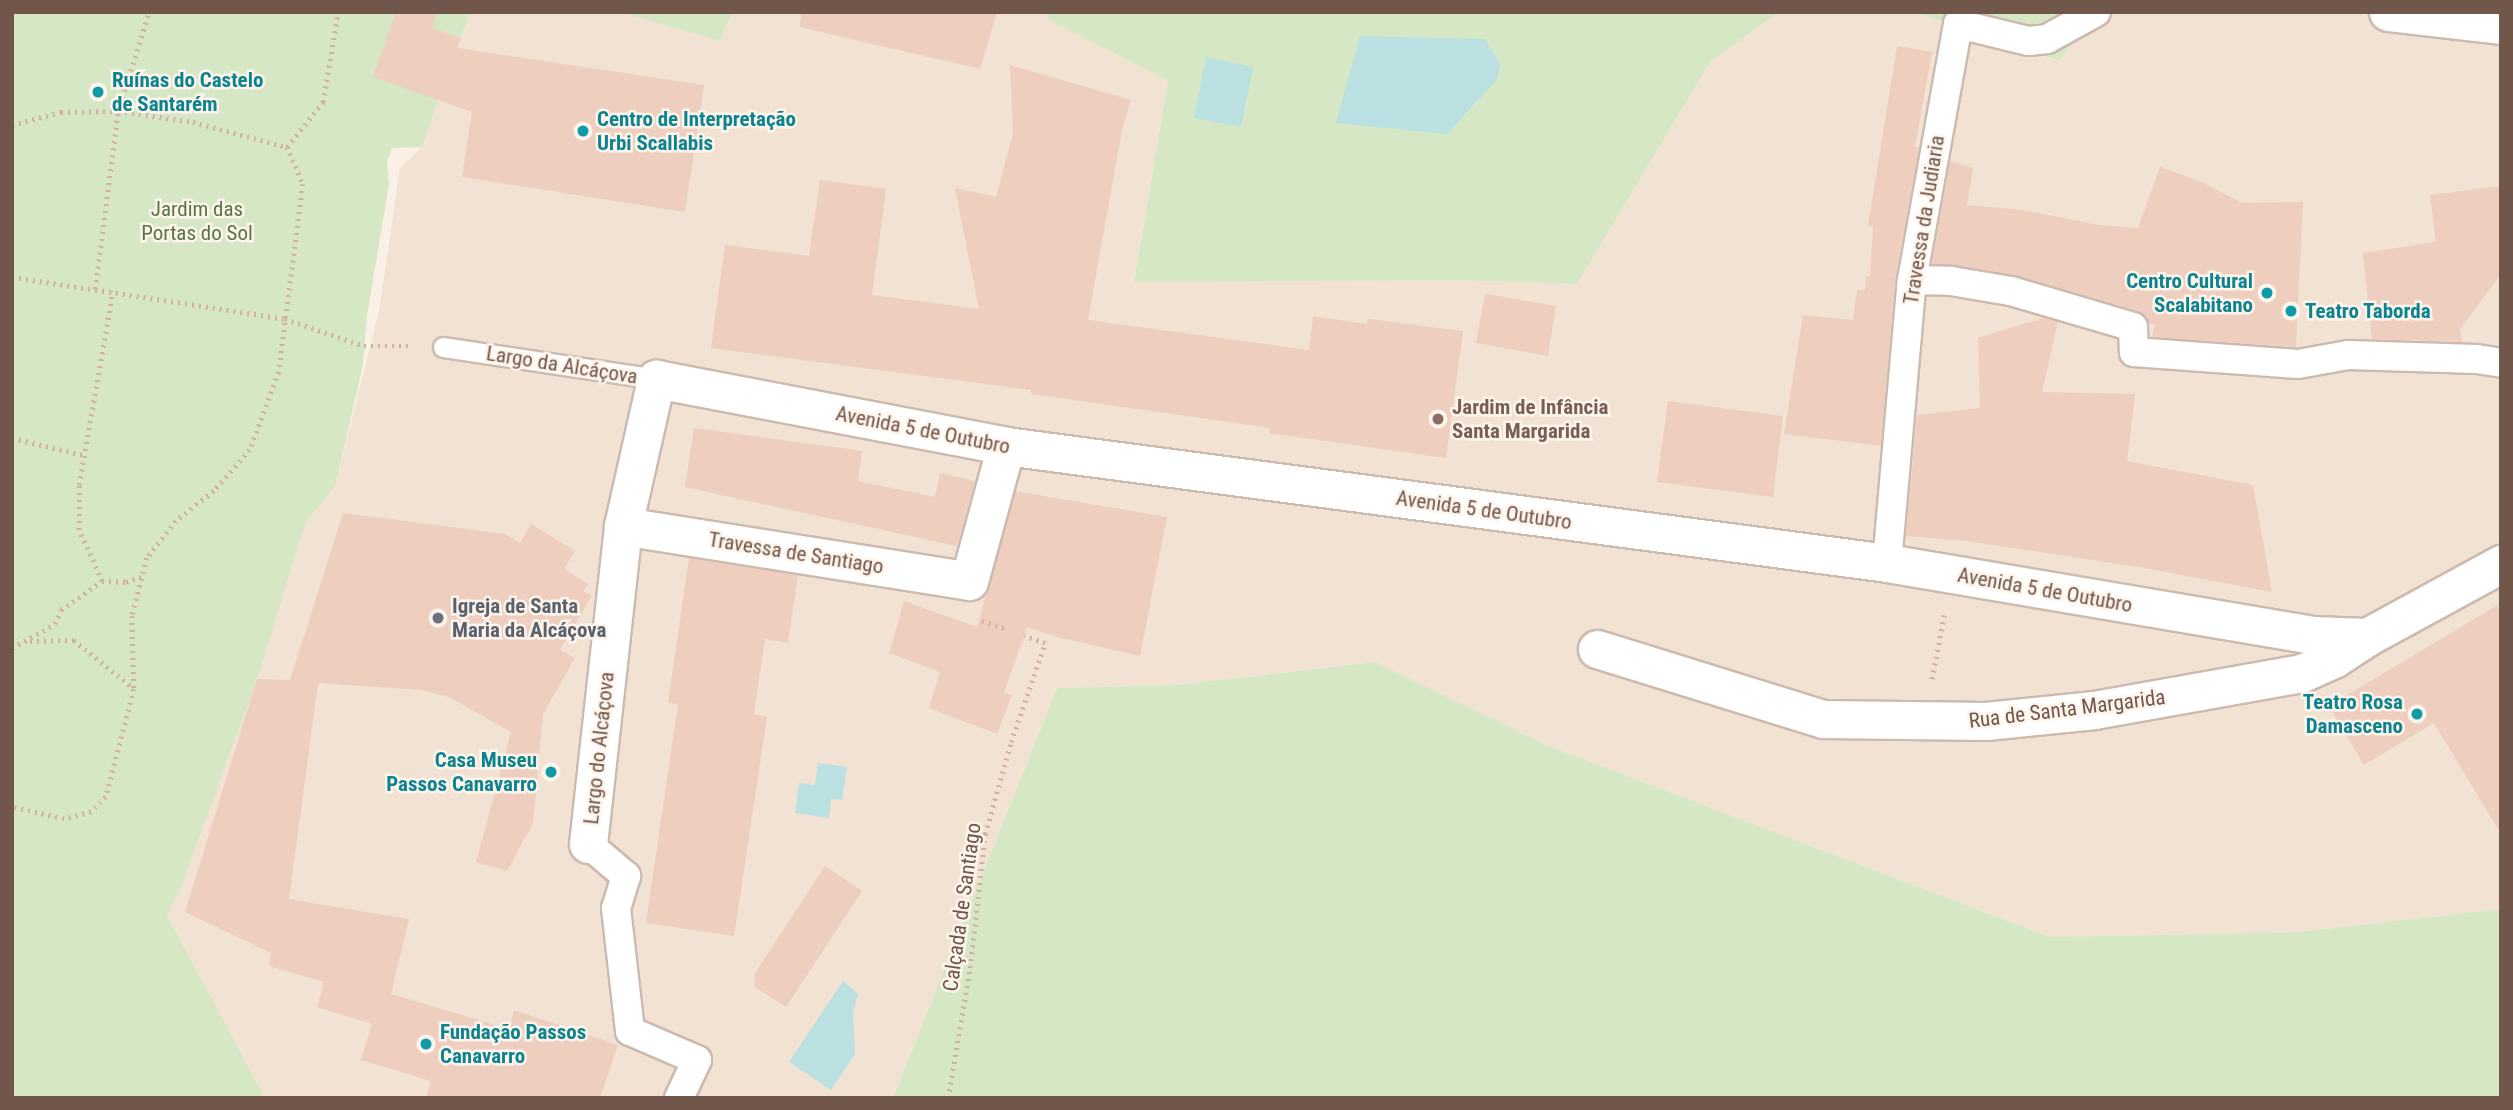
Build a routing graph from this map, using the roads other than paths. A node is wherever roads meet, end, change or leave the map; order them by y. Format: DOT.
graph roads {
  1 [pos="2096,12"];
  2 [pos="2388,12"];
  3 [pos="2501,25"];
  4 [pos="1912,280"];
  5 [pos="443,347"];
  6 [pos="2501,363"];
  7 [pos="656,379"];
  8 [pos="1006,446"];
  9 [pos="623,526"];
  10 [pos="1887,563"];
  11 [pos="2501,564"];
  12 [pos="2367,636"];
  13 [pos="1597,649"];
  14 [pos="588,844"];
  15 [pos="678,1098"];
  1 -- 4 [label="street, Travessa da Judiaria"];
  2 -- 3 [label="street"];
  4 -- 6 [label="street"];
  4 -- 10 [label="street, Travessa da Judiaria"];
  5 -- 7 [label="lane, Largo da Alcáçova"];
  7 -- 8 [label="street, Avenida 5 de Outubro"];
  7 -- 9 [label="street, Largo da Alcáçova"];
  8 -- 9 [label="street, Travessa de Santiago"];
  8 -- 10 [label="street, Avenida 5 de Outubro"];
  9 -- 14 [label="street, Largo do Alcáçova"];
  10 -- 12 [label="street, Avenida 5 de Outubro"];
  11 -- 12 [label="street, Rua de Santa Margarida"];
  12 -- 13 [label="street, Rua de Santa Margarida"];
  14 -- 15 [label="street"];
}
